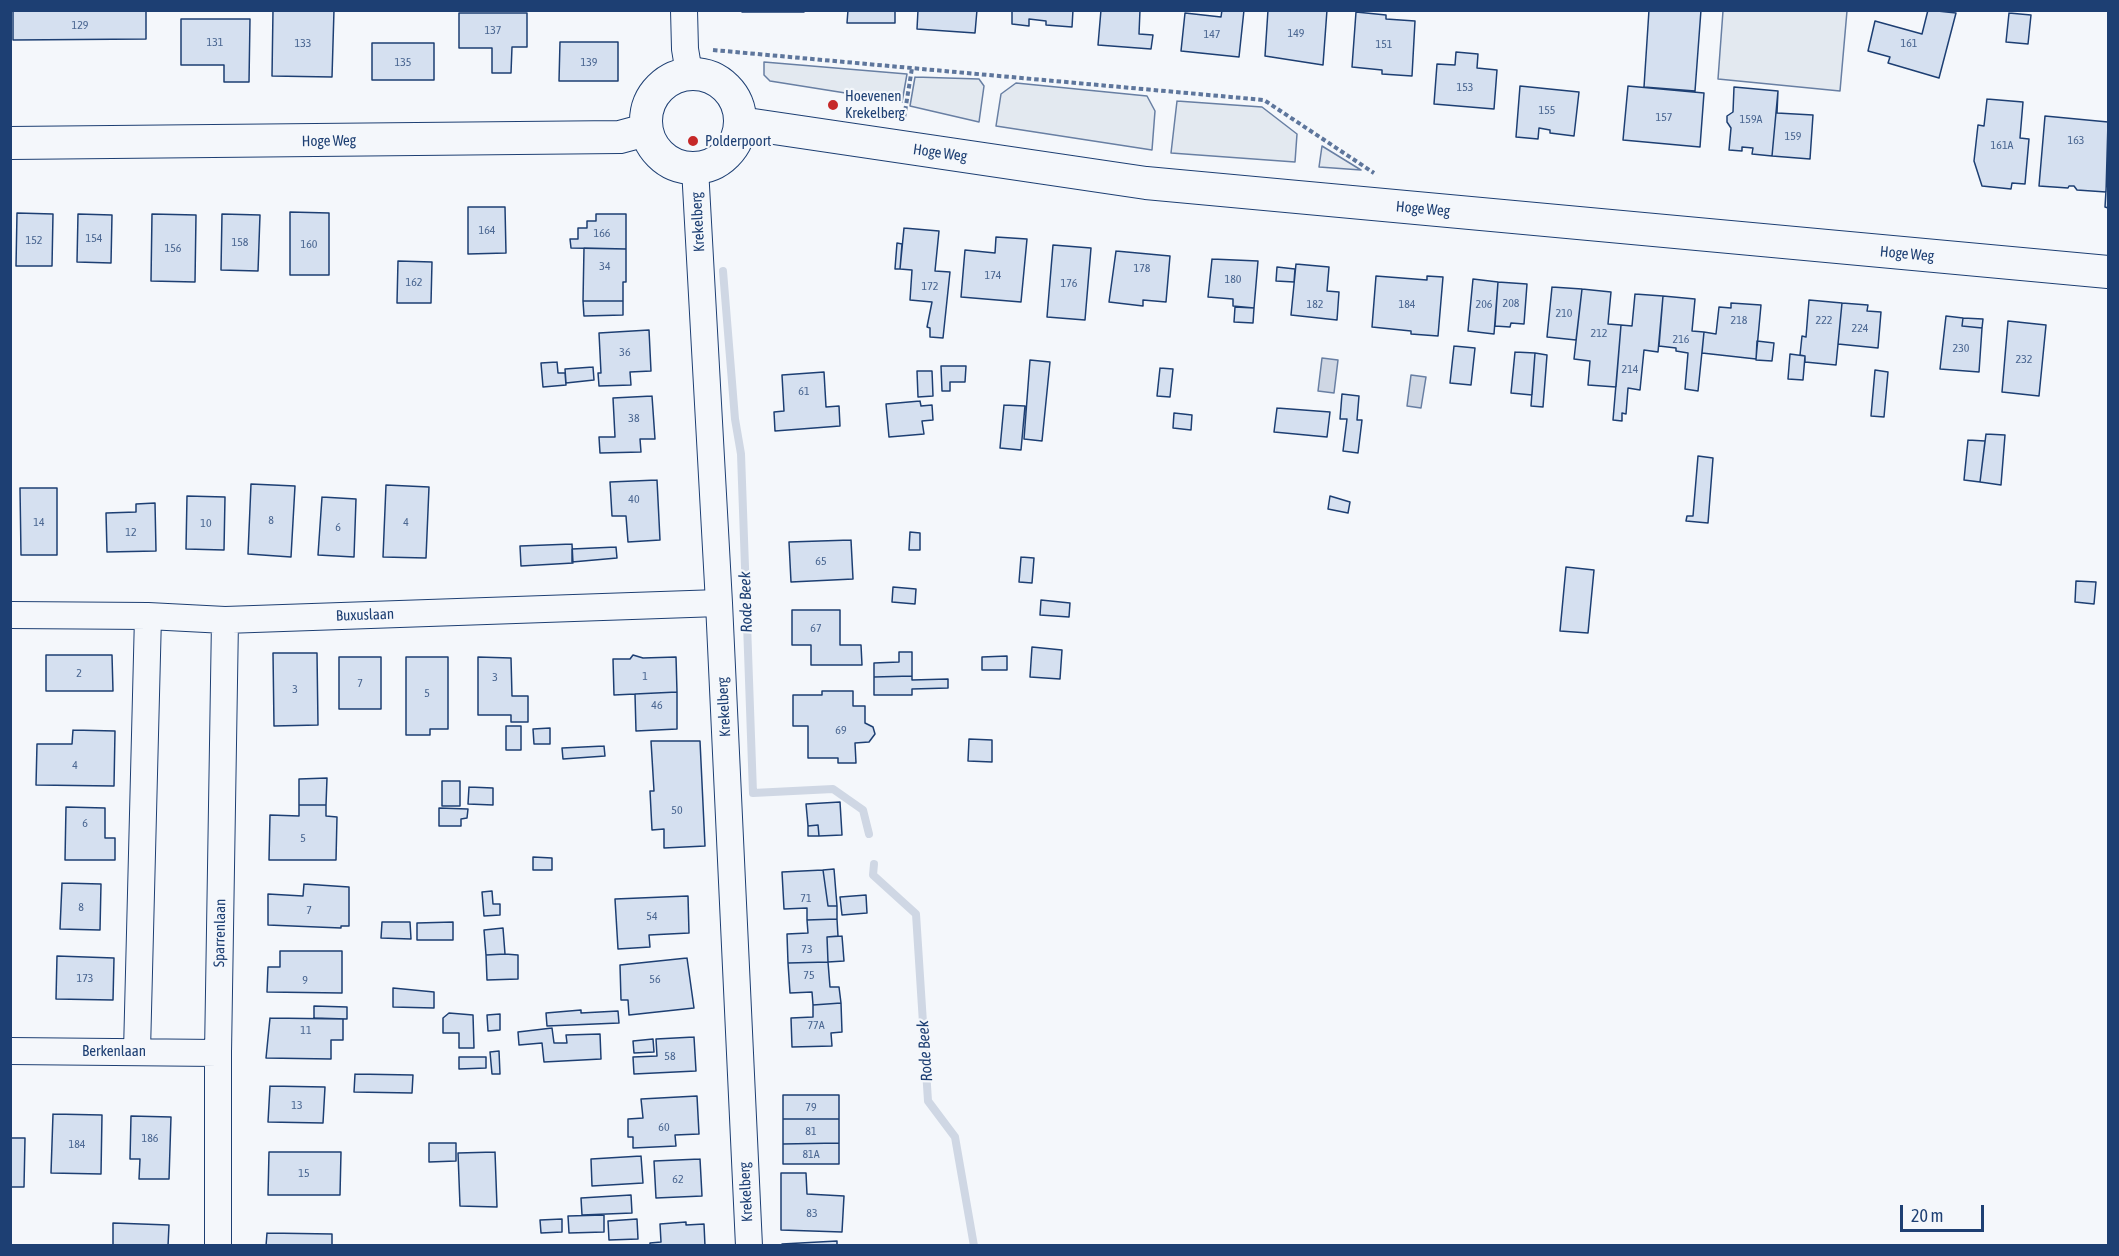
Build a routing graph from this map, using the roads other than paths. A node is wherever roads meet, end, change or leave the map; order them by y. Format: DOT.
graph roads {
  1 [pos="684,10"];
  2 [pos="687,61"];
  3 [pos="740,123"];
  4 [pos="646,130"];
  5 [pos="10,143"];
  6 [pos="695,168"];
  7 [pos="2109,272"];
  8 [pos="719,603"];
  9 [pos="10,615"];
  10 [pos="148,616"];
  11 [pos="225,620"];
  12 [pos="10,1051"];
  13 [pos="137,1051"];
  14 [pos="218,1053"];
  15 [pos="218,1245"];
  16 [pos="749,1245"];
  1 -- 2 [label="street"];
  2 -- 3 [label="street"];
  2 -- 4 [label="street"];
  3 -- 6 [label="street"];
  3 -- 7 [label="street, Hoge Weg"];
  4 -- 5 [label="street, Hoge Weg"];
  4 -- 6 [label="street"];
  6 -- 8 [label="street, Krekelberg"];
  8 -- 11 [label="street, Buxuslaan"];
  8 -- 16 [label="street, Krekelberg"];
  9 -- 10 [label="street, Buxuslaan"];
  10 -- 11 [label="street, Buxuslaan"];
  10 -- 13 [label="street"];
  11 -- 14 [label="street, Sparrenlaan"];
  12 -- 13 [label="street, Berkenlaan"];
  13 -- 14 [label="street, Berkenlaan"];
  14 -- 15 [label="street, Sparrenlaan"];
}
